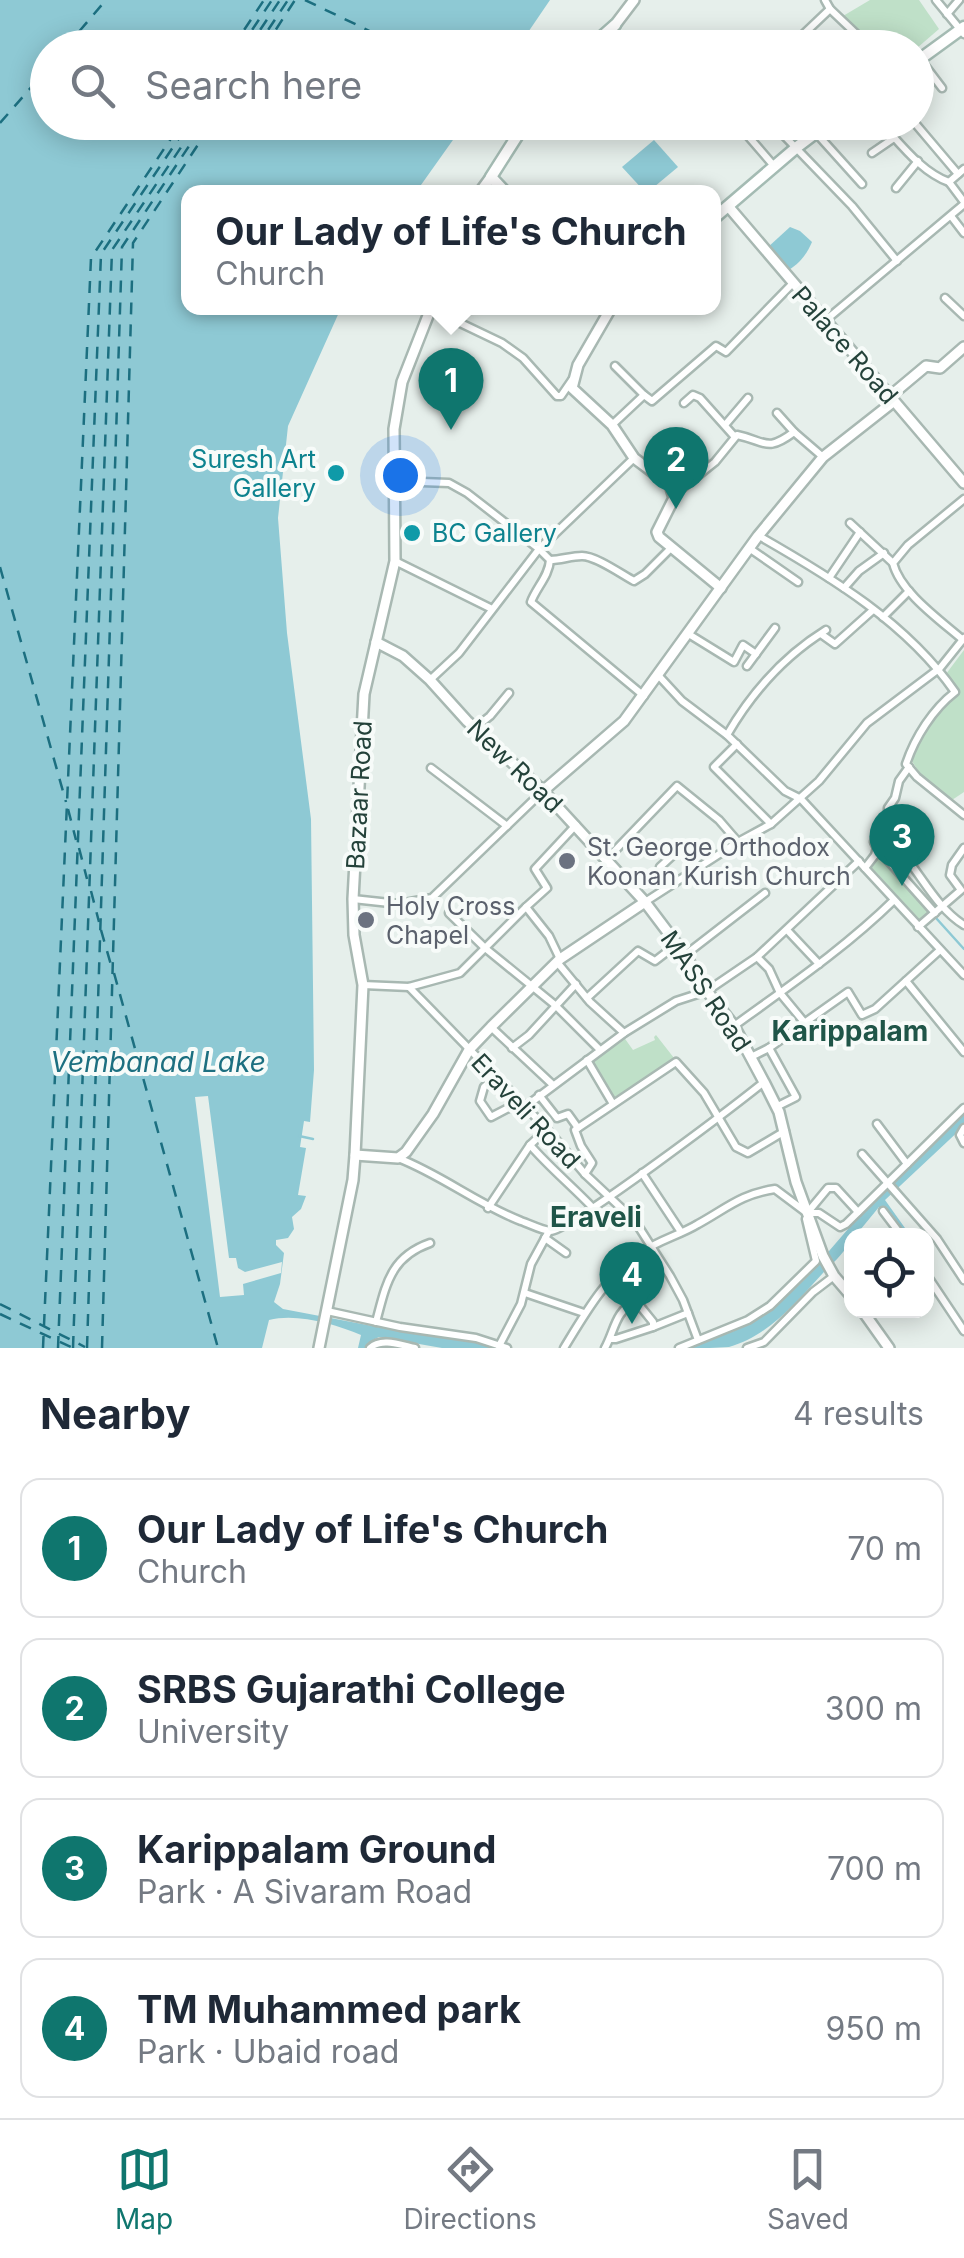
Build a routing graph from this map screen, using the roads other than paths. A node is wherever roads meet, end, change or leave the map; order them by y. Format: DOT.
graph roads {
  1 [pos="634,0"];
  2 [pos="825,0"];
  3 [pos="936,0"];
  4 [pos="959,0"];
  5 [pos="830,9"];
  6 [pos="947,14"];
  7 [pos="615,25"];
  8 [pos="609,30"];
  9 [pos="807,30"];
  10 [pos="852,30"];
  11 [pos="963,31"];
  12 [pos="934,50"];
  13 [pos="934,79"];
  14 [pos="942,88"];
  15 [pos="515,140"];
  16 [pos="752,140"];
  17 [pos="789,140"];
  18 [pos="805,140"];
  19 [pos="832,140"];
  20 [pos="891,140"];
  21 [pos="896,140"];
  22 [pos="931,140"];
  23 [pos="796,147"];
  24 [pos="872,153"];
  25 [pos="918,161"];
  26 [pos="774,166"];
  27 [pos="961,171"];
  28 [pos="491,177"];
  29 [pos="949,182"];
  30 [pos="862,184"];
  31 [pos="485,185"];
  32 [pos="498,185"];
  33 [pos="896,188"];
  34 [pos="964,203"];
  35 [pos="728,206"];
  36 [pos="721,212"];
  37 [pos="951,216"];
  38 [pos="964,232"];
  39 [pos="897,261"];
  40 [pos="792,284"];
  41 [pos="945,298"];
  42 [pos="428,315"];
  43 [pos="445,315"];
  44 [pos="606,315"];
  45 [pos="964,316"];
  46 [pos="825,321"];
  47 [pos="964,347"];
  48 [pos="616,366"];
  49 [pos="572,379"];
  50 [pos="644,395"];
  51 [pos="748,398"];
  52 [pos="891,400"];
  53 [pos="684,403"];
  54 [pos="778,414"];
  55 [pos="612,424"];
  56 [pos="724,426"];
  57 [pos="794,432"];
  58 [pos="734,436"];
  59 [pos="823,457"];
  60 [pos="634,458"];
  61 [pos="963,480"];
  62 [pos="394,481"];
  63 [pos="674,494"];
  64 [pos="964,499"];
  65 [pos="850,523"];
  66 [pos="860,532"];
  67 [pos="758,536"];
  68 [pos="671,548"];
  69 [pos="750,548"];
  70 [pos="540,549"];
  71 [pos="884,553"];
  72 [pos="395,560"];
  73 [pos="550,560"];
  74 [pos="893,563"];
  75 [pos="829,578"];
  76 [pos="798,582"];
  77 [pos="722,588"];
  78 [pos="844,588"];
  79 [pos="909,591"];
  80 [pos="492,609"];
  81 [pos="873,610"];
  82 [pos="883,617"];
  83 [pos="775,628"];
  84 [pos="687,633"];
  85 [pos="963,639"];
  86 [pos="376,642"];
  87 [pos="756,654"];
  88 [pos="748,666"];
  89 [pos="940,668"];
  90 [pos="658,676"];
  91 [pos="430,680"];
  92 [pos="508,693"];
  93 [pos="644,696"];
  94 [pos="475,728"];
  95 [pos="728,736"];
  96 [pos="737,744"];
  97 [pos="909,767"];
  98 [pos="430,768"];
  99 [pos="543,791"];
  100 [pos="801,799"];
  101 [pos="964,815"];
  102 [pos="771,824"];
  103 [pos="576,825"];
  104 [pos="507,826"];
  105 [pos="882,833"];
  106 [pos="738,842"];
  107 [pos="877,848"];
  108 [pos="964,848"];
  109 [pos="673,855"];
  110 [pos="606,860"];
  111 [pos="858,860"];
  112 [pos="865,868"];
  113 [pos="675,883"];
  114 [pos="765,892"];
  115 [pos="962,892"];
  116 [pos="353,899"];
  117 [pos="894,900"];
  118 [pos="645,902"];
  119 [pos="943,906"];
  120 [pos="526,908"];
  121 [pos="449,913"];
  122 [pos="935,913"];
  123 [pos="964,925"];
  124 [pos="918,927"];
  125 [pos="788,930"];
  126 [pos="677,944"];
  127 [pos="485,948"];
  128 [pos="940,950"];
  129 [pos="685,955"];
  130 [pos="758,957"];
  131 [pos="559,961"];
  132 [pos="819,964"];
  133 [pos="962,968"];
  134 [pos="906,981"];
  135 [pos="576,984"];
  136 [pos="532,985"];
  137 [pos="363,986"];
  138 [pos="410,986"];
  139 [pos="707,991"];
  140 [pos="780,992"];
  141 [pos="587,998"];
  142 [pos="555,1006"];
  143 [pos="804,1022"];
  144 [pos="491,1026"];
  145 [pos="734,1026"];
  146 [pos="624,1033"];
  147 [pos="512,1048"];
  148 [pos="769,1048"];
  149 [pos="469,1050"];
  150 [pos="600,1050"];
  151 [pos="964,1052"];
  152 [pos="750,1057"];
  153 [pos="586,1060"];
  154 [pos="496,1077"];
  155 [pos="764,1082"];
  156 [pos="553,1086"];
  157 [pos="539,1095"];
  158 [pos="522,1104"];
  159 [pos="612,1104"];
  160 [pos="776,1107"];
  161 [pos="964,1108"];
  162 [pos="719,1116"];
  163 [pos="957,1116"];
  164 [pos="877,1124"];
  165 [pos="964,1126"];
  166 [pos="578,1128"];
  167 [pos="547,1129"];
  168 [pos="785,1131"];
  169 [pos="964,1142"];
  170 [pos="530,1145"];
  171 [pos="862,1154"];
  172 [pos="354,1155"];
  173 [pos="398,1158"];
  174 [pos="907,1164"];
  175 [pos="642,1173"];
  176 [pos="586,1174"];
  177 [pos="890,1187"];
  178 [pos="610,1197"];
  179 [pos="488,1208"];
  180 [pos="593,1208"];
  181 [pos="883,1211"];
  182 [pos="858,1212"];
  183 [pos="807,1213"];
  184 [pos="896,1228"];
  185 [pos="681,1232"];
  186 [pos="547,1235"];
  187 [pos="430,1242"];
  188 [pos="653,1246"];
  189 [pos="566,1253"];
  190 [pos="833,1273"];
  191 [pos="964,1280"];
  192 [pos="934,1286"];
  193 [pos="844,1287"];
  194 [pos="525,1293"];
  195 [pos="327,1313"];
  196 [pos="584,1313"];
  197 [pos="688,1313"];
  198 [pos="868,1318"];
  199 [pos="376,1322"];
  200 [pos="653,1327"];
  201 [pos="964,1331"];
  202 [pos="610,1339"];
  203 [pos="698,1340"];
  204 [pos="503,1347"];
  205 [pos="319,1348"];
  206 [pos="370,1348"];
  207 [pos="415,1348"];
  208 [pos="564,1348"];
  209 [pos="605,1348"];
  210 [pos="680,1348"];
  211 [pos="747,1348"];
  212 [pos="889,1348"];
  1 -- 7 [label="street"];
  2 -- 5 [label="street"];
  3 -- 6 [label="street"];
  4 -- 6 [label="street"];
  5 -- 9 [label="street"];
  5 -- 10 [label="street"];
  6 -- 11 [label="street"];
  7 -- 8 [label="main road"];
  11 -- 12 [label="main road"];
  13 -- 14 [label="street"];
  15 -- 28 [label="main road"];
  16 -- 26 [label="street"];
  17 -- 23 [label="street"];
  18 -- 23 [label="main road"];
  19 -- 30 [label="street"];
  20 -- 24 [label="street"];
  21 -- 25 [label="street"];
  22 -- 27 [label="street"];
  23 -- 26 [label="main road"];
  23 -- 39 [label="street"];
  25 -- 29 [label="street"];
  25 -- 33 [label="street"];
  26 -- 35 [label="main road"];
  27 -- 29 [label="street"];
  28 -- 31 [label="street"];
  28 -- 32 [label="main road"];
  29 -- 34 [label="street"];
  34 -- 37 [label="street"];
  35 -- 36 [label="main road"];
  35 -- 40 [label="street, Palace Road"];
  37 -- 38 [label="street"];
  37 -- 39 [label="street"];
  39 -- 46 [label="street"];
  40 -- 46 [label="street, Palace Road"];
  40 -- 50 [label="street"];
  41 -- 45 [label="street"];
  42 -- 62 [label="street, Bazaar Road"];
  43 -- 49 [label="street"];
  44 -- 49 [label="street"];
  46 -- 52 [label="street, Palace Road"];
  47 -- 52 [label="street"];
  48 -- 50 [label="street"];
  49 -- 55 [label="street"];
  50 -- 55 [label="street"];
  51 -- 56 [label="street"];
  52 -- 59 [label="street"];
  52 -- 61 [label="street, Palace Road"];
  53 -- 56 [label="street"];
  54 -- 57 [label="street"];
  55 -- 60 [label="street"];
  56 -- 58 [label="street"];
  57 -- 58 [label="street"];
  57 -- 59 [label="street"];
  58 -- 63 [label="street"];
  59 -- 67 [label="street"];
  60 -- 63 [label="street"];
  60 -- 70 [label="street"];
  62 -- 70 [label="street"];
  62 -- 72 [label="street, Bazaar Road"];
  63 -- 68 [label="street"];
  64 -- 74 [label="street"];
  65 -- 66 [label="street"];
  66 -- 71 [label="street"];
  66 -- 75 [label="street"];
  67 -- 69 [label="street"];
  67 -- 75 [label="street"];
  68 -- 73 [label="street"];
  68 -- 77 [label="street"];
  69 -- 76 [label="street"];
  69 -- 77 [label="street"];
  70 -- 73 [label="street"];
  70 -- 80 [label="street"];
  71 -- 74 [label="street"];
  71 -- 78 [label="street"];
  72 -- 80 [label="street"];
  72 -- 86 [label="street, Bazaar Road"];
  73 -- 93 [label="street"];
  74 -- 79 [label="street"];
  75 -- 78 [label="street"];
  77 -- 84 [label="street"];
  78 -- 81 [label="street"];
  79 -- 82 [label="street"];
  79 -- 85 [label="street"];
  80 -- 91 [label="street"];
  81 -- 82 [label="street"];
  81 -- 95 [label="street"];
  82 -- 89 [label="street"];
  83 -- 87 [label="street"];
  84 -- 87 [label="street"];
  84 -- 90 [label="street"];
  85 -- 89 [label="street"];
  86 -- 91 [label="street, New Road"];
  86 -- 116 [label="street, Bazaar Road"];
  87 -- 88 [label="street"];
  89 -- 97 [label="street"];
  89 -- 100 [label="street"];
  90 -- 93 [label="street"];
  90 -- 95 [label="street"];
  91 -- 94 [label="street, New Road"];
  92 -- 94 [label="street"];
  93 -- 99 [label="street"];
  94 -- 99 [label="street, New Road"];
  95 -- 96 [label="street"];
  96 -- 100 [label="street"];
  96 -- 102 [label="street"];
  97 -- 101 [label="street"];
  97 -- 105 [label="street"];
  98 -- 104 [label="street"];
  99 -- 103 [label="street, New Road"];
  99 -- 104 [label="street"];
  100 -- 102 [label="street"];
  100 -- 111 [label="street"];
  102 -- 106 [label="street"];
  103 -- 110 [label="street, New Road"];
  103 -- 120 [label="street"];
  104 -- 116 [label="street"];
  105 -- 107 [label="street"];
  105 -- 119 [label="street"];
  106 -- 110 [label="street"];
  106 -- 113 [label="street"];
  107 -- 112 [label="street"];
  107 -- 122 [label="street"];
  108 -- 115 [label="street"];
  109 -- 113 [label="street"];
  110 -- 118 [label="street, New Road"];
  111 -- 112 [label="street"];
  111 -- 125 [label="street"];
  112 -- 117 [label="street"];
  113 -- 118 [label="street"];
  114 -- 129 [label="street"];
  115 -- 119 [label="street"];
  116 -- 137 [label="street, Bazaar Road"];
  117 -- 124 [label="street"];
  117 -- 132 [label="street"];
  118 -- 126 [label="street, MASS Road"];
  118 -- 131 [label="street"];
  119 -- 122 [label="street"];
  119 -- 123 [label="street"];
  120 -- 127 [label="street"];
  120 -- 131 [label="street"];
  121 -- 127 [label="street"];
  122 -- 124 [label="street"];
  124 -- 128 [label="street"];
  125 -- 130 [label="street"];
  125 -- 132 [label="street"];
  126 -- 129 [label="street, MASS Road"];
  126 -- 141 [label="street"];
  127 -- 136 [label="street"];
  127 -- 138 [label="street"];
  128 -- 133 [label="street"];
  128 -- 134 [label="street"];
  129 -- 139 [label="street, MASS Road"];
  130 -- 139 [label="street"];
  130 -- 140 [label="street"];
  131 -- 135 [label="street"];
  131 -- 136 [label="street"];
  132 -- 140 [label="street"];
  134 -- 143 [label="street"];
  134 -- 151 [label="street"];
  135 -- 141 [label="street"];
  135 -- 142 [label="street"];
  136 -- 142 [label="street"];
  136 -- 144 [label="street"];
  137 -- 138 [label="street"];
  137 -- 172 [label="street, Bazaar Road"];
  138 -- 149 [label="street, Eraveli Road"];
  139 -- 145 [label="street, MASS Road"];
  139 -- 146 [label="street"];
  140 -- 143 [label="street"];
  140 -- 145 [label="street"];
  141 -- 146 [label="street"];
  142 -- 147 [label="street"];
  142 -- 150 [label="street"];
  143 -- 148 [label="street"];
  144 -- 147 [label="street"];
  144 -- 149 [label="street"];
  145 -- 152 [label="street, MASS Road"];
  146 -- 150 [label="street"];
  147 -- 156 [label="street"];
  148 -- 152 [label="street"];
  148 -- 160 [label="street"];
  149 -- 154 [label="street, Eraveli Road"];
  149 -- 173 [label="street"];
  150 -- 153 [label="street"];
  152 -- 155 [label="street, MASS Road"];
  153 -- 156 [label="street"];
  153 -- 159 [label="street"];
  154 -- 158 [label="street, Eraveli Road"];
  154 -- 158 [label="street"];
  155 -- 160 [label="street, MASS Road"];
  155 -- 162 [label="street"];
  156 -- 157 [label="street"];
  157 -- 158 [label="street"];
  157 -- 166 [label="street"];
  158 -- 167 [label="street, Eraveli Road"];
  159 -- 162 [label="street"];
  159 -- 166 [label="street"];
  160 -- 168 [label="street, MASS Road"];
  161 -- 163 [label="street"];
  162 -- 168 [label="street"];
  162 -- 175 [label="street"];
  163 -- 165 [label="street"];
  163 -- 174 [label="street"];
  164 -- 174 [label="street"];
  165 -- 169 [label="street"];
  166 -- 176 [label="street"];
  167 -- 170 [label="street"];
  167 -- 176 [label="street, Eraveli Road"];
  168 -- 183 [label="street, MASS Road"];
  170 -- 179 [label="street"];
  170 -- 180 [label="street"];
  171 -- 177 [label="street"];
  172 -- 173 [label="street"];
  172 -- 195 [label="street, Bazaar Road"];
  173 -- 179 [label="street"];
  174 -- 177 [label="street"];
  175 -- 178 [label="street"];
  175 -- 185 [label="street"];
  176 -- 178 [label="street, Eraveli Road"];
  177 -- 182 [label="street"];
  177 -- 191 [label="street"];
  178 -- 180 [label="street"];
  178 -- 188 [label="street, Eraveli Road"];
  179 -- 186 [label="street"];
  180 -- 186 [label="street"];
  181 -- 184 [label="street"];
  182 -- 183 [label="street"];
  182 -- 183 [label="street"];
  183 -- 185 [label="street"];
  183 -- 190 [label="street, MASS Road"];
  183 -- 203 [label="street"];
  185 -- 188 [label="street"];
  186 -- 189 [label="street"];
  186 -- 194 [label="street"];
  187 -- 199 [label="street"];
  188 -- 196 [label="street"];
  188 -- 197 [label="street, Eraveli Road"];
  190 -- 193 [label="street, MASS Road"];
  190 -- 211 [label="street"];
  192 -- 201 [label="street"];
  194 -- 196 [label="street"];
  194 -- 204 [label="street"];
  195 -- 199 [label="street"];
  195 -- 205 [label="street, Bazaar Road"];
  196 -- 208 [label="street"];
  197 -- 200 [label="street"];
  197 -- 203 [label="street, Eraveli Road"];
  198 -- 212 [label="street"];
  199 -- 204 [label="street"];
  200 -- 202 [label="street"];
  200 -- 202 [label="street"];
  202 -- 209 [label="street"];
  203 -- 210 [label="street"];
  206 -- 207 [label="street"];
}
